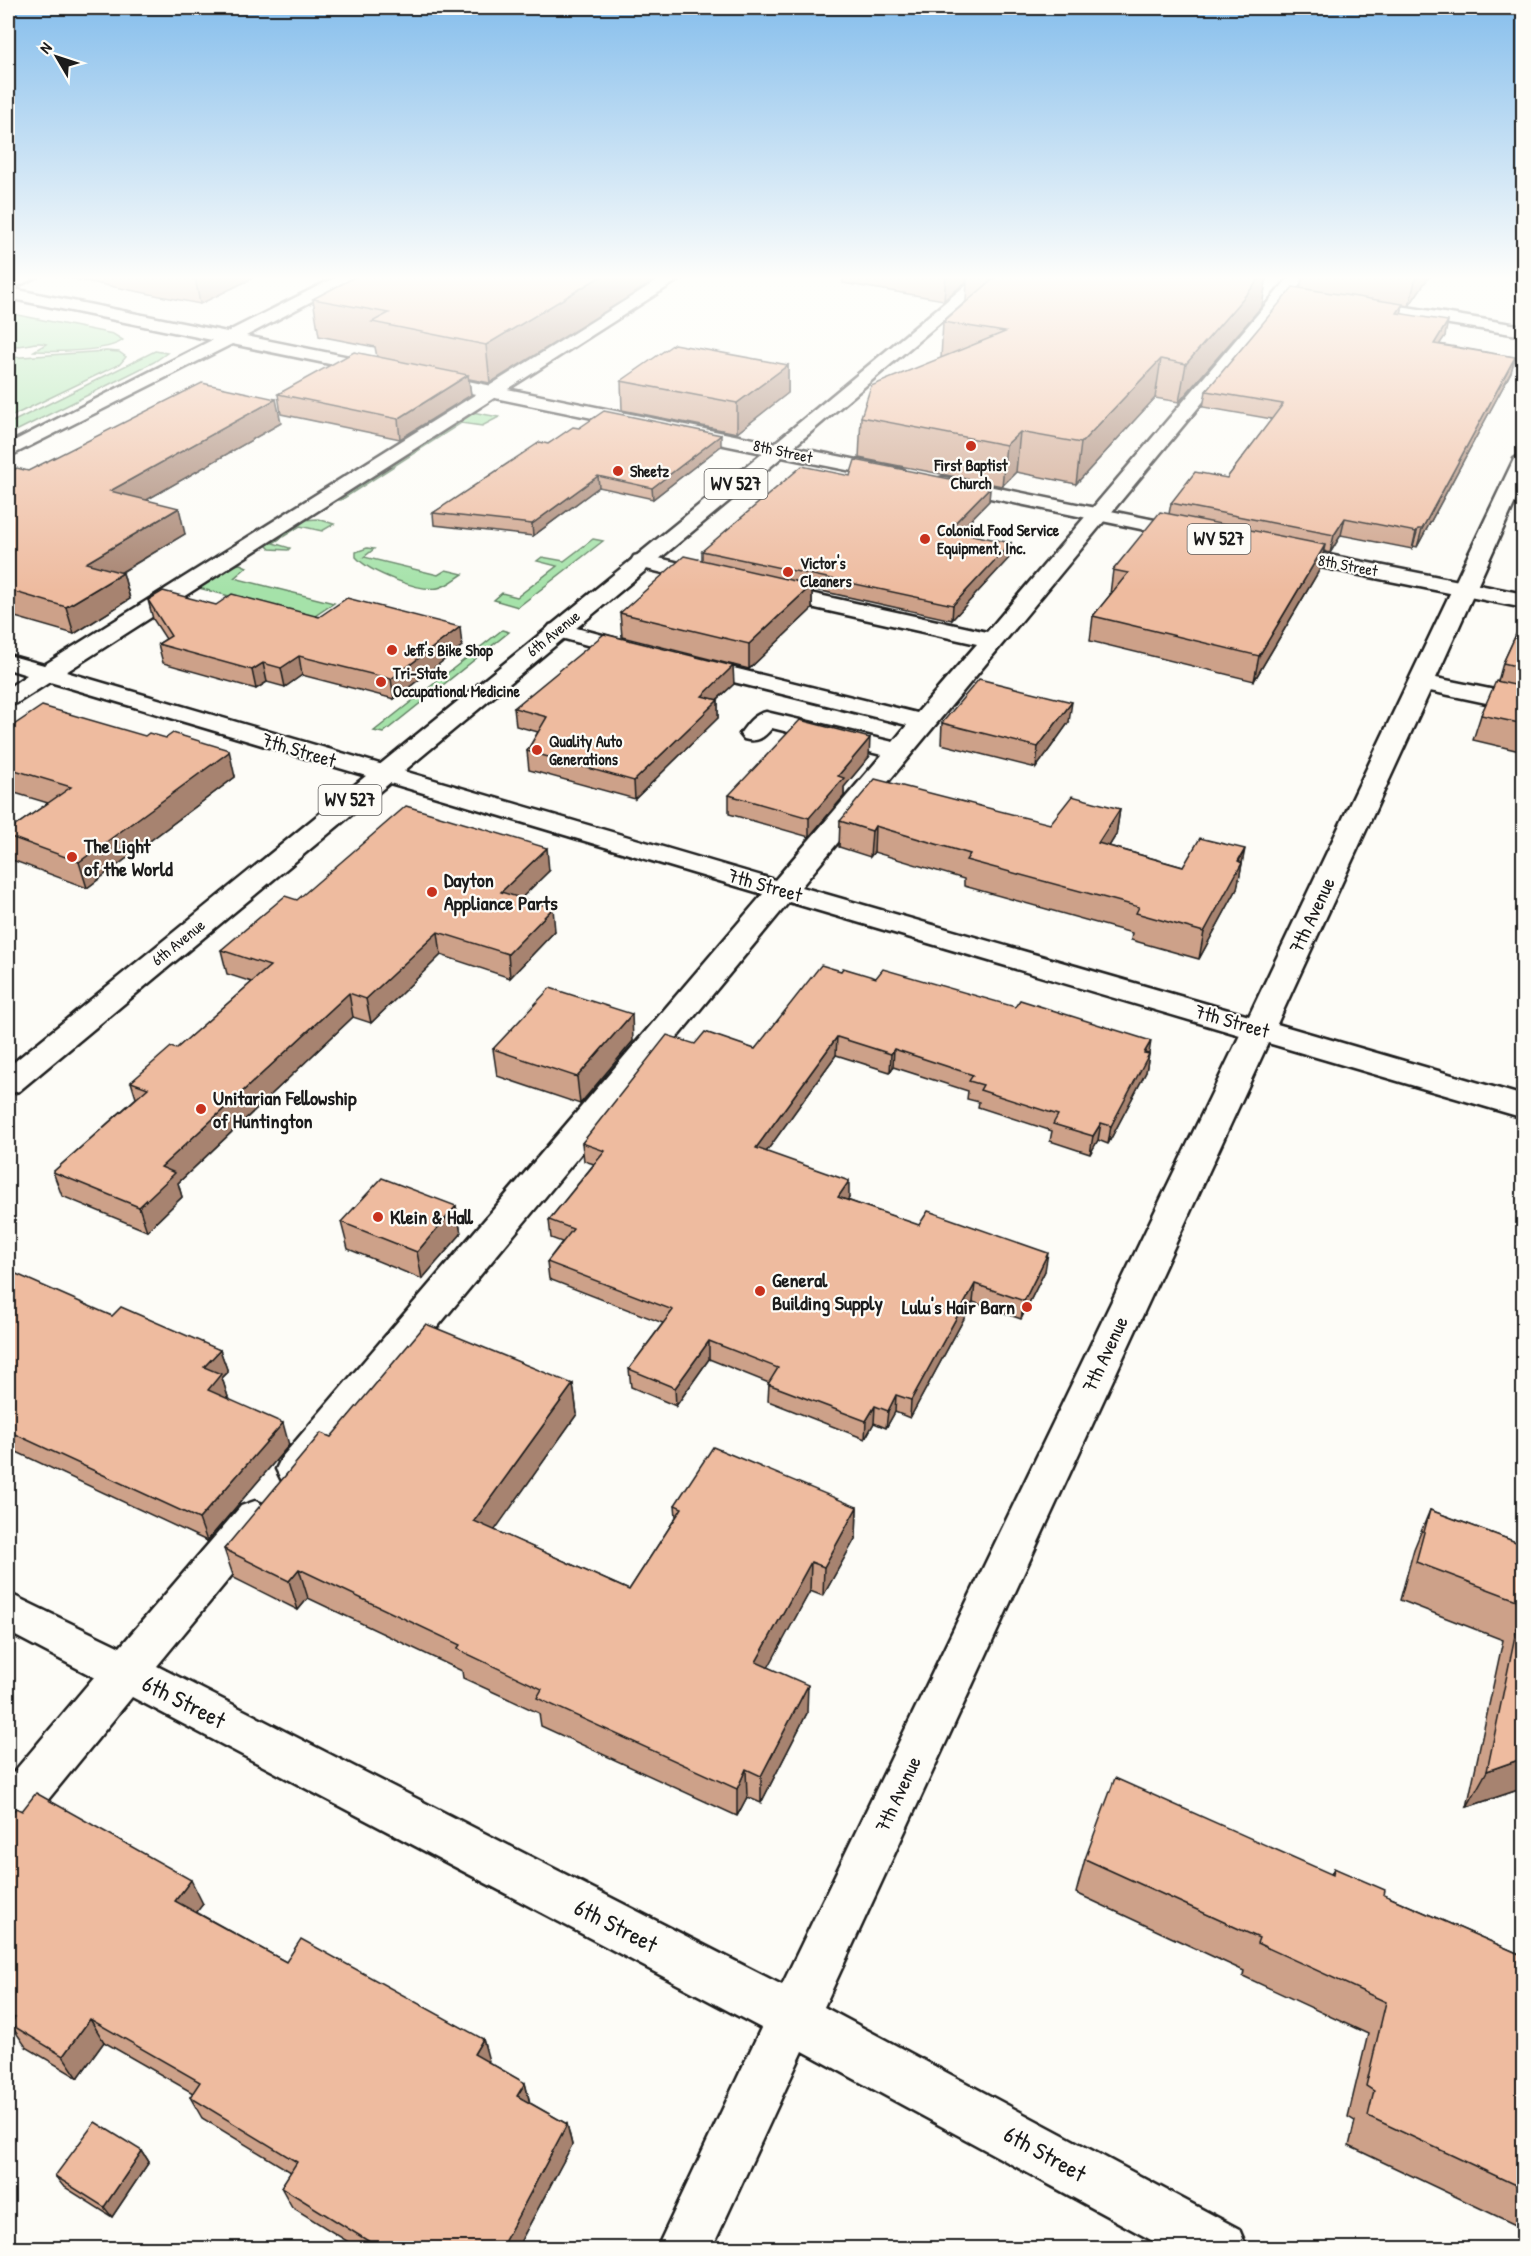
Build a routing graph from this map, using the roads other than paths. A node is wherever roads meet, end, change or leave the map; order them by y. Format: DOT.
graph roads {
  1 [pos="146,380"];
  2 [pos="433,380"];
  3 [pos="511,380"];
  4 [pos="862,380"];
  5 [pos="1211,380"];
  6 [pos="492,392"];
  7 [pos="778,450"];
  8 [pos="8,451"];
  9 [pos="1524,459"];
  10 [pos="1097,515"];
  11 [pos="1212,538"];
  12 [pos="1259,547"];
  13 [pos="642,561"];
  14 [pos="730,582"];
  15 [pos="753,587"];
  16 [pos="1462,588"];
  17 [pos="1524,601"];
  18 [pos="558,630"];
  19 [pos="992,640"];
  20 [pos="8,662"];
  21 [pos="45,673"];
  22 [pos="1421,682"];
  23 [pos="8,698"];
  24 [pos="1524,704"];
  25 [pos="923,722"];
  26 [pos="753,734"];
  27 [pos="898,751"];
  28 [pos="381,774"];
  29 [pos="782,890"];
  30 [pos="1258,1029"];
  31 [pos="8,1083"];
  32 [pos="1524,1107"];
  33 [pos="8,1611"];
  34 [pos="126,1672"];
  35 [pos="8,1813"];
  36 [pos="793,2018"];
  37 [pos="684,2248"];
  38 [pos="1220,2248"];
  1 -- 8 [label="street"];
  2 -- 6 [label="street, 8th Street"];
  3 -- 6 [label="street"];
  4 -- 7 [label="street, 6th Avenue"];
  5 -- 10 [label="street"];
  6 -- 7 [label="street, 8th Street"];
  6 -- 21 [label="street"];
  7 -- 10 [label="street, 8th Street / WV 527"];
  7 -- 13 [label="street, 6th Avenue / WV 527"];
  9 -- 16 [label="street, 7th Avenue"];
  10 -- 11 [label="street, 8th Street / WV 527"];
  10 -- 19 [label="street"];
  12 -- 16 [label="street, 8th Street / WV 527"];
  13 -- 14 [label="street"];
  13 -- 18 [label="street, 6th Avenue / WV 527"];
  15 -- 19 [label="street"];
  16 -- 17 [label="street, 8th Street / WV 527"];
  16 -- 22 [label="street, 7th Avenue"];
  18 -- 25 [label="street"];
  18 -- 28 [label="street, 6th Avenue / WV 527"];
  19 -- 25 [label="street"];
  20 -- 21 [label="street, 7th Street"];
  21 -- 23 [label="street"];
  21 -- 28 [label="street, 7th Street"];
  22 -- 24 [label="street"];
  22 -- 30 [label="street, 7th Avenue"];
  25 -- 27 [label="street"];
  26 -- 27 [label="street"];
  27 -- 29 [label="street"];
  28 -- 29 [label="street, 7th Street"];
  28 -- 31 [label="street, 6th Avenue / WV 527"];
  29 -- 30 [label="street, 7th Street"];
  29 -- 34 [label="street"];
  30 -- 32 [label="street, 7th Street"];
  30 -- 36 [label="street, 7th Avenue"];
  33 -- 34 [label="street, 6th Street"];
  34 -- 35 [label="street"];
  34 -- 36 [label="street, 6th Street"];
  36 -- 37 [label="street, 7th Avenue"];
  36 -- 38 [label="street, 6th Street"];
}
